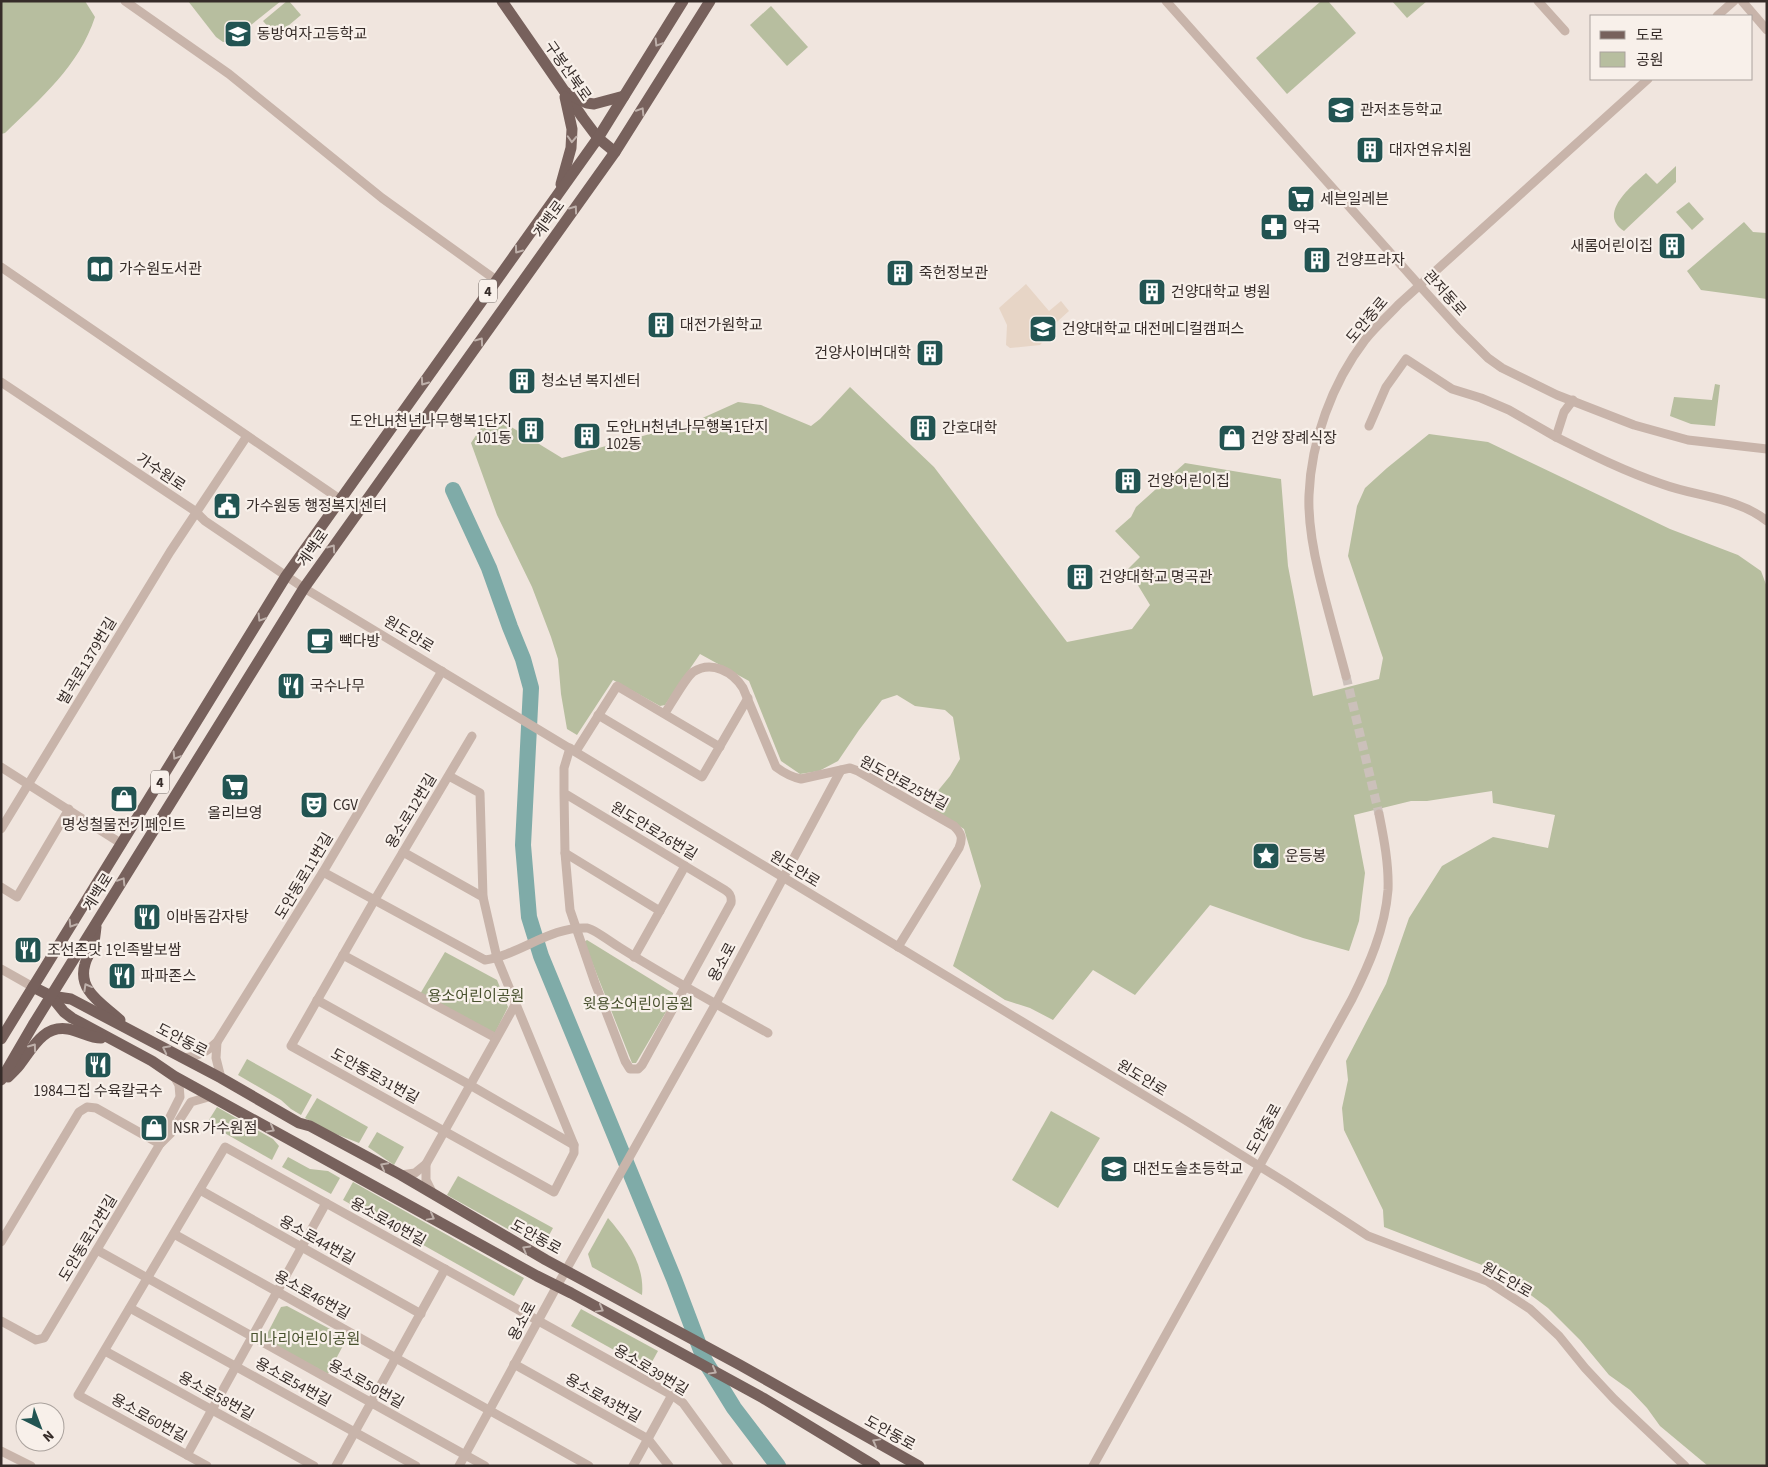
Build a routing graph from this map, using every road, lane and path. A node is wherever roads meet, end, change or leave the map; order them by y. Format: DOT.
graph roads {
  1 [pos="125,1"];
  2 [pos="502,1"];
  3 [pos="684,1"];
  4 [pos="710,1"];
  5 [pos="1166,1"];
  6 [pos="1538,1"];
  7 [pos="1734,1"];
  8 [pos="1742,1"];
  9 [pos="1718,15"];
  10 [pos="1767,30"];
  11 [pos="1565,32"];
  12 [pos="1647,80"];
  13 [pos="563,91"];
  14 [pos="624,96"];
  15 [pos="598,138"];
  16 [pos="615,152"];
  17 [pos="559,192"];
  18 [pos="1,267"];
  19 [pos="496,280"];
  20 [pos="1419,285"];
  21 [pos="1,382"];
  22 [pos="1573,400"];
  23 [pos="1369,426"];
  24 [pos="246,436"];
  25 [pos="1556,437"];
  26 [pos="1767,449"];
  27 [pos="341,500"];
  28 [pos="195,512"];
  29 [pos="1767,522"];
  30 [pos="286,576"];
  31 [pos="304,588"];
  32 [pos="442,671"];
  33 [pos="1346,676"];
  34 [pos="748,698"];
  35 [pos="665,713"];
  36 [pos="598,715"];
  37 [pos="472,736"];
  38 [pos="720,747"];
  39 [pos="573,749"];
  40 [pos="1,767"];
  41 [pos="841,770"];
  42 [pos="449,776"];
  43 [pos="28,784"];
  44 [pos="564,793"];
  45 [pos="69,810"];
  46 [pos="1379,814"];
  47 [pos="2,826"];
  48 [pos="122,844"];
  49 [pos="403,852"];
  50 [pos="564,853"];
  51 [pos="685,866"];
  52 [pos="323,872"];
  53 [pos="783,877"];
  54 [pos="1,887"];
  55 [pos="483,897"];
  56 [pos="374,901"];
  57 [pos="660,911"];
  58 [pos="97,922"];
  59 [pos="576,929"];
  60 [pos="898,948"];
  61 [pos="343,955"];
  62 [pos="634,957"];
  63 [pos="497,958"];
  64 [pos="1,968"];
  65 [pos="33,987"];
  66 [pos="684,988"];
  67 [pos="51,996"];
  68 [pos="317,1000"];
  69 [pos="515,1005"];
  70 [pos="715,1005"];
  71 [pos="134,1033"];
  72 [pos="768,1033"];
  73 [pos="496,1038"];
  74 [pos="1,1039"];
  75 [pos="111,1039"];
  76 [pos="218,1042"];
  77 [pos="291,1046"];
  78 [pos="184,1058"];
  79 [pos="174,1076"];
  80 [pos="221,1078"];
  81 [pos="1,1082"];
  82 [pos="470,1085"];
  83 [pos="212,1096"];
  84 [pos="444,1131"];
  85 [pos="160,1144"];
  86 [pos="574,1145"];
  87 [pos="426,1164"];
  88 [pos="1259,1167"];
  89 [pos="401,1176"];
  90 [pos="200,1190"];
  91 [pos="433,1194"];
  92 [pos="326,1203"];
  93 [pos="174,1234"];
  94 [pos="1,1242"];
  95 [pos="302,1247"];
  96 [pos="97,1250"];
  97 [pos="445,1269"];
  98 [pos="565,1270"];
  99 [pos="148,1278"];
  100 [pos="557,1286"];
  101 [pos="278,1292"];
  102 [pos="130,1308"];
  103 [pos="421,1314"];
  104 [pos="1,1320"];
  105 [pos="538,1321"];
  106 [pos="253,1337"];
  107 [pos="105,1350"];
  108 [pos="396,1357"];
  109 [pos="514,1364"];
  110 [pos="236,1366"];
  111 [pos="672,1395"];
  112 [pos="371,1403"];
  113 [pos="490,1409"];
  114 [pos="212,1410"];
  115 [pos="355,1432"];
  116 [pos="648,1439"];
  117 [pos="1,1450"];
  118 [pos="187,1455"];
  119 [pos="465,1455"];
  120 [pos="31,1466"];
  121 [pos="207,1466"];
  122 [pos="314,1466"];
  123 [pos="336,1466"];
  124 [pos="416,1466"];
  125 [pos="459,1466"];
  126 [pos="485,1466"];
  127 [pos="589,1466"];
  128 [pos="633,1466"];
  129 [pos="669,1466"];
  130 [pos="729,1466"];
  131 [pos="875,1466"];
  132 [pos="919,1466"];
  133 [pos="1093,1466"];
  134 [pos="1685,1466"];
  1 -- 19 [label="street"];
  2 -- 13 [label="main road, 구봉산북로"];
  3 -- 14 [label="main road, 계백로 / 4, one-way"];
  16 -- 4 [label="main road, 계백로 / 4, one-way"];
  5 -- 20 [label="street, 관저동로"];
  6 -- 11 [label="street"];
  7 -- 9 [label="street"];
  8 -- 10 [label="street"];
  12 -- 20 [label="street, 도안중로"];
  13 -- 14 [label="main road"];
  13 -- 15 [label="main road, 구봉산북로"];
  13 -- 17 [label="main road, one-way"];
  14 -- 15 [label="main road, 계백로 / 4"];
  15 -- 16 [label="main road, 구봉산북로"];
  15 -- 17 [label="main road, 계백로 / 4"];
  31 -- 16 [label="main road, 계백로 / 4, one-way"];
  17 -- 19 [label="main road, 계백로 / 4, one-way"];
  18 -- 24 [label="street"];
  19 -- 27 [label="main road, 계백로 / 4, one-way"];
  20 -- 22 [label="street, 관저동로"];
  20 -- 33 [label="street, 도안중로"];
  21 -- 28 [label="street, 가수원로"];
  22 -- 25 [label="street"];
  22 -- 26 [label="street, 관저동로"];
  23 -- 25 [label="street"];
  24 -- 27 [label="street"];
  24 -- 28 [label="street, 벌곡로1379번길"];
  25 -- 29 [label="street"];
  27 -- 30 [label="main road, 계백로 / 4"];
  28 -- 30 [label="street, 가수원로"];
  28 -- 43 [label="street, 벌곡로1379번길"];
  30 -- 31 [label="street, 가수원로"];
  30 -- 48 [label="main road, 계백로 / 4, one-way"];
  31 -- 32 [label="street, 원도안로"];
  58 -- 31 [label="main road, 계백로 / 4, one-way"];
  32 -- 39 [label="street, 원도안로"];
  32 -- 52 [label="street, 도안동로11번길"];
  34 -- 35 [label="street, 원도안로25번길"];
  34 -- 38 [label="street"];
  34 -- 41 [label="street, 원도안로25번길"];
  35 -- 36 [label="street"];
  35 -- 38 [label="street"];
  36 -- 38 [label="street"];
  36 -- 39 [label="street"];
  37 -- 42 [label="street, 용소로12번길"];
  39 -- 44 [label="street"];
  39 -- 53 [label="street, 원도안로"];
  40 -- 43 [label="street"];
  41 -- 53 [label="street, 용소로"];
  41 -- 60 [label="street, 원도안로25번길"];
  42 -- 49 [label="street, 용소로12번길"];
  42 -- 55 [label="street"];
  43 -- 45 [label="street"];
  43 -- 47 [label="street, 벌곡로1379번길"];
  44 -- 50 [label="street"];
  44 -- 51 [label="street, 원도안로26번길"];
  45 -- 48 [label="street"];
  45 -- 54 [label="street"];
  46 -- 88 [label="street, 도안중로"];
  48 -- 65 [label="main road, 계백로 / 4, one-way"];
  49 -- 55 [label="street"];
  49 -- 56 [label="street, 용소로12번길"];
  50 -- 57 [label="street"];
  50 -- 59 [label="street"];
  51 -- 57 [label="street"];
  51 -- 66 [label="street, 원도안로26번길"];
  52 -- 56 [label="street"];
  52 -- 76 [label="street, 도안동로11번길"];
  53 -- 60 [label="street, 원도안로"];
  53 -- 70 [label="street, 용소로"];
  55 -- 63 [label="street"];
  56 -- 61 [label="street, 용소로12번길"];
  56 -- 63 [label="street"];
  57 -- 62 [label="street"];
  58 -- 67 [label="main road, 계백로 / 4"];
  71 -- 58 [label="main road, one-way"];
  59 -- 62 [label="street"];
  59 -- 63 [label="street"];
  59 -- 66 [label="street"];
  60 -- 88 [label="street, 원도안로"];
  61 -- 68 [label="street, 용소로12번길"];
  61 -- 73 [label="street"];
  62 -- 66 [label="street"];
  63 -- 69 [label="street"];
  64 -- 65 [label="street"];
  65 -- 67 [label="main road"];
  65 -- 74 [label="main road, 계백로 / 4"];
  66 -- 70 [label="street"];
  67 -- 71 [label="main road, 도안동로"];
  67 -- 75 [label="main road"];
  67 -- 81 [label="main road, 계백로 / 4"];
  68 -- 77 [label="street, 용소로12번길"];
  68 -- 82 [label="street"];
  69 -- 73 [label="street"];
  69 -- 86 [label="street"];
  70 -- 72 [label="street"];
  70 -- 98 [label="street, 용소로"];
  78 -- 71 [label="main road, 도안동로, one-way"];
  73 -- 82 [label="street"];
  75 -- 79 [label="main road"];
  81 -- 75 [label="main road, one-way"];
  76 -- 78 [label="street"];
  76 -- 80 [label="street"];
  77 -- 84 [label="street, 도안동로31번길"];
  78 -- 80 [label="main road, 도안동로"];
  79 -- 83 [label="main road"];
  79 -- 85 [label="street"];
  89 -- 80 [label="main road, 도안동로, one-way"];
  82 -- 84 [label="street"];
  82 -- 86 [label="street"];
  83 -- 85 [label="street"];
  83 -- 100 [label="main road, one-way"];
  84 -- 86 [label="street, 도안동로31번길"];
  84 -- 87 [label="street"];
  85 -- 94 [label="street"];
  85 -- 96 [label="street, 도안동로12번길"];
  87 -- 89 [label="street"];
  87 -- 91 [label="street"];
  88 -- 133 [label="street, 도안중로"];
  88 -- 134 [label="street, 원도안로"];
  89 -- 91 [label="main road, 도안동로"];
  90 -- 92 [label="street, 용소로40번길"];
  90 -- 93 [label="street"];
  90 -- 95 [label="street, 용소로44번길"];
  98 -- 91 [label="main road, 도안동로, one-way"];
  92 -- 95 [label="street"];
  92 -- 97 [label="street, 용소로40번길"];
  93 -- 99 [label="street"];
  93 -- 101 [label="street, 용소로46번길"];
  95 -- 101 [label="street"];
  95 -- 103 [label="street, 용소로44번길"];
  96 -- 99 [label="street, 용소로50번길"];
  96 -- 104 [label="street, 도안동로12번길"];
  97 -- 103 [label="street"];
  97 -- 105 [label="street, 용소로40번길"];
  98 -- 100 [label="street, 용소로"];
  132 -- 98 [label="main road, 도안동로, one-way"];
  99 -- 102 [label="street"];
  99 -- 106 [label="street, 용소로50번길"];
  100 -- 105 [label="street, 용소로"];
  100 -- 131 [label="main road, one-way"];
  101 -- 106 [label="street"];
  101 -- 108 [label="street, 용소로46번길"];
  102 -- 107 [label="street"];
  102 -- 110 [label="street, 용소로54번길"];
  103 -- 108 [label="street"];
  105 -- 109 [label="street, 용소로"];
  105 -- 111 [label="street, 용소로39번길"];
  106 -- 110 [label="street"];
  106 -- 112 [label="street, 용소로50번길"];
  107 -- 114 [label="street, 용소로58번길"];
  107 -- 118 [label="street, 용소로60번길"];
  108 -- 112 [label="street"];
  108 -- 113 [label="street, 용소로46번길"];
  109 -- 113 [label="street, 용소로"];
  109 -- 116 [label="street, 용소로43번길"];
  110 -- 114 [label="street"];
  110 -- 115 [label="street, 용소로54번길"];
  111 -- 116 [label="street"];
  111 -- 130 [label="street, 용소로39번길"];
  112 -- 115 [label="street"];
  112 -- 119 [label="street, 용소로50번길"];
  113 -- 119 [label="street, 용소로"];
  113 -- 127 [label="street"];
  114 -- 118 [label="street"];
  114 -- 122 [label="street, 용소로58번길"];
  115 -- 123 [label="street"];
  115 -- 124 [label="street, 용소로54번길"];
  116 -- 128 [label="street"];
  116 -- 129 [label="street, 용소로43번길"];
  117 -- 120 [label="street"];
  118 -- 121 [label="street, 용소로60번길"];
  119 -- 125 [label="street, 용소로"];
  119 -- 126 [label="street, 용소로50번길"];
}
